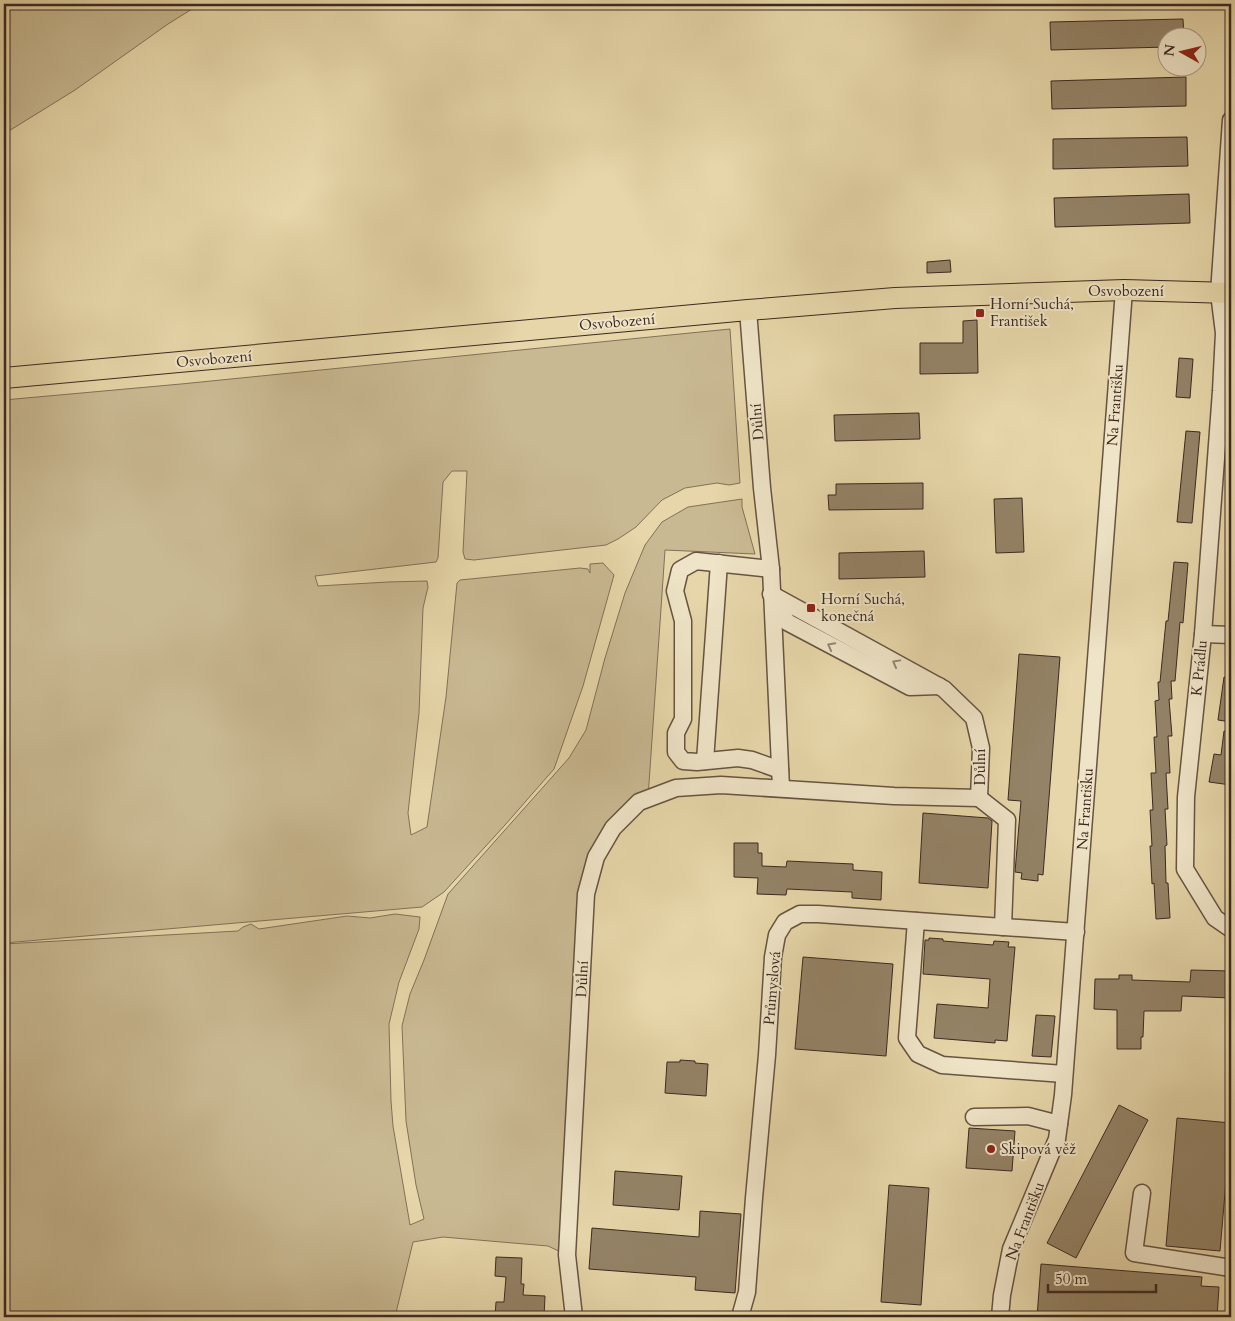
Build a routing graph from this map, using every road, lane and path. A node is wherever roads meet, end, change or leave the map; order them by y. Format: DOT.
graph roads {
  1 [pos="1231,120"];
  2 [pos="1229,181"];
  3 [pos="1124,290"];
  4 [pos="1225,293"];
  5 [pos="748,310"];
  6 [pos="4,378"];
  7 [pos="1226,392"];
  8 [pos="719,563"];
  9 [pos="770,569"];
  10 [pos="771,594"];
  11 [pos="1203,634"];
  12 [pos="1231,635"];
  13 [pos="705,761"];
  14 [pos="780,770"];
  15 [pos="781,788"];
  16 [pos="979,798"];
  17 [pos="916,920"];
  18 [pos="1003,927"];
  19 [pos="1231,929"];
  20 [pos="1076,932"];
  21 [pos="1064,1074"];
  22 [pos="974,1117"];
  23 [pos="1059,1124"];
  24 [pos="1142,1193"];
  25 [pos="1231,1268"];
  26 [pos="574,1317"];
  27 [pos="740,1317"];
  28 [pos="1000,1317"];
  1 -- 2 [label="street, K Prádlu"];
  2 -- 4 [label="street, K Prádlu"];
  3 -- 4 [label="main road, Osvobození"];
  3 -- 5 [label="main road, Osvobození"];
  3 -- 20 [label="street, Na Františku"];
  4 -- 7 [label="street, K Prádlu"];
  5 -- 6 [label="main road, Osvobození"];
  5 -- 9 [label="street, Důlní"];
  7 -- 11 [label="street, K Prádlu"];
  8 -- 9 [label="street"];
  8 -- 13 [label="street"];
  8 -- 13 [label="street"];
  9 -- 10 [label="street, Důlní"];
  10 -- 14 [label="street, Důlní"];
  16 -- 10 [label="street, Důlní, one-way"];
  11 -- 12 [label="street"];
  11 -- 19 [label="street, K Prádlu"];
  13 -- 14 [label="street"];
  14 -- 15 [label="street, Důlní"];
  15 -- 16 [label="street, Důlní"];
  15 -- 26 [label="street, Důlní"];
  16 -- 18 [label="street"];
  17 -- 18 [label="street, Průmyslová"];
  17 -- 21 [label="street"];
  17 -- 27 [label="street, Průmyslová"];
  18 -- 20 [label="street, Průmyslová"];
  20 -- 21 [label="street, Na Františku"];
  21 -- 23 [label="street, Na Františku"];
  22 -- 23 [label="street"];
  23 -- 28 [label="street, Na Františku"];
  24 -- 25 [label="street"];
}
